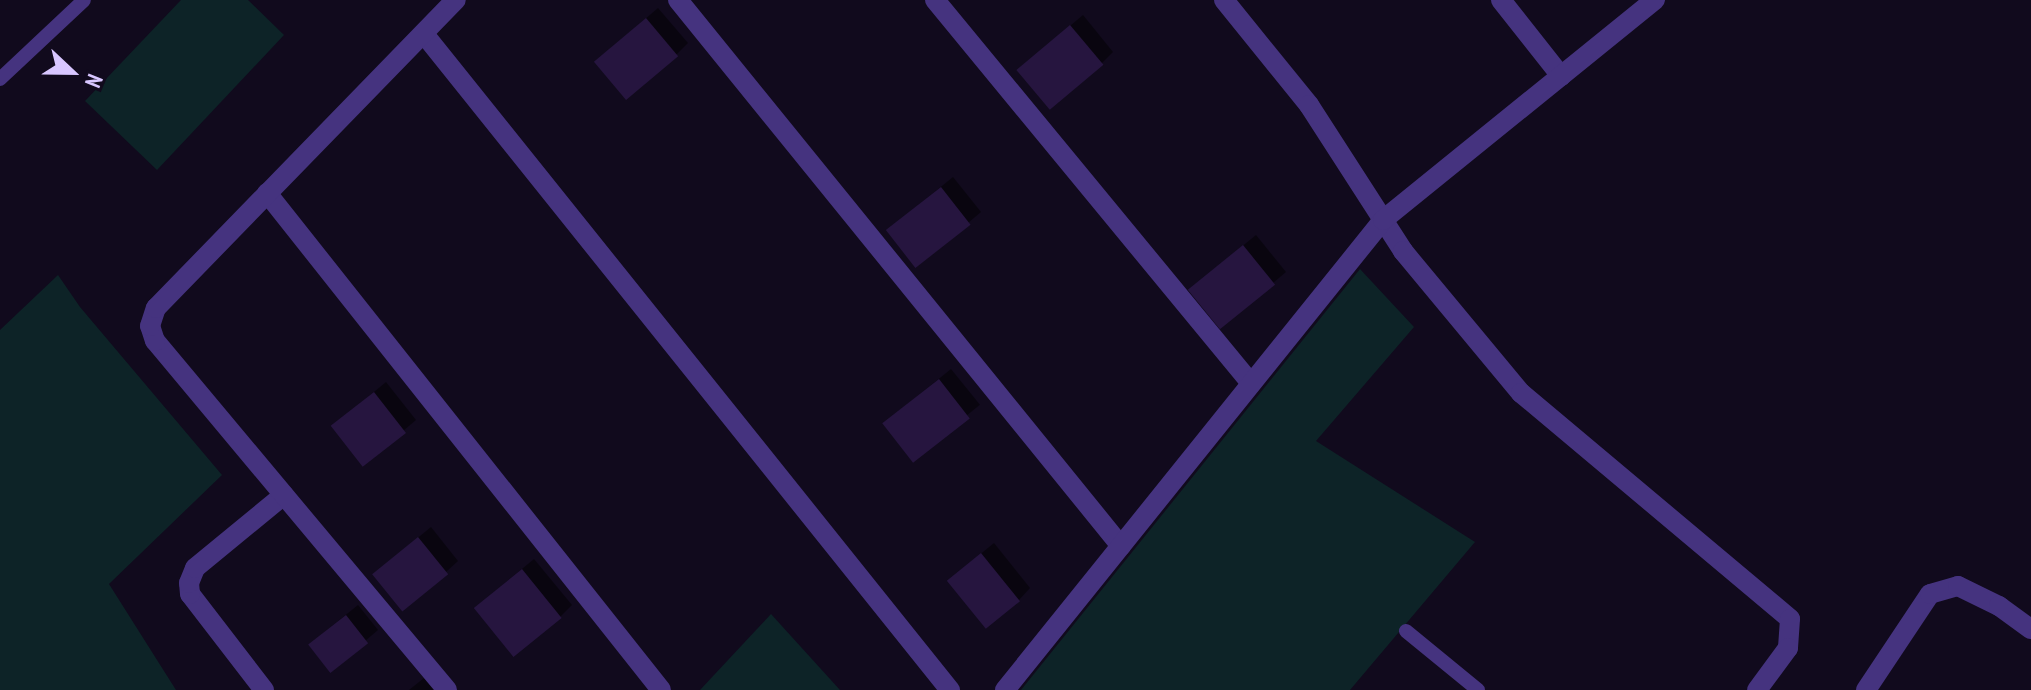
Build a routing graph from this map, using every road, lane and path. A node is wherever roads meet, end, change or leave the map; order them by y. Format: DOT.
graph roads {
  1 [pos="84,0"];
  2 [pos="456,0"];
  3 [pos="678,0"];
  4 [pos="935,0"];
  5 [pos="1224,0"];
  6 [pos="1501,0"];
  7 [pos="1655,0"];
  8 [pos="424,34"];
  9 [pos="1561,76"];
  10 [pos="0,79"];
  11 [pos="267,193"];
  12 [pos="1383,220"];
  13 [pos="1251,384"];
  14 [pos="284,495"];
  15 [pos="1121,546"];
  16 [pos="2031,629"];
  17 [pos="1406,631"];
  18 [pos="264,690"];
  19 [pos="447,690"];
  20 [pos="661,690"];
  21 [pos="950,690"];
  22 [pos="1005,690"];
  23 [pos="1478,690"];
  24 [pos="1757,690"];
  25 [pos="1866,690"];
  1 -- 10 [label="lane"];
  2 -- 8 [label="street"];
  3 -- 15 [label="street"];
  4 -- 13 [label="street"];
  5 -- 12 [label="street"];
  6 -- 9 [label="street"];
  7 -- 9 [label="street"];
  8 -- 11 [label="street"];
  8 -- 21 [label="street"];
  9 -- 12 [label="street"];
  11 -- 14 [label="street"];
  11 -- 20 [label="street"];
  12 -- 13 [label="street"];
  12 -- 24 [label="street"];
  13 -- 15 [label="street"];
  14 -- 18 [label="street"];
  14 -- 19 [label="street"];
  15 -- 22 [label="street"];
  16 -- 25 [label="street"];
  17 -- 23 [label="lane"];
}
